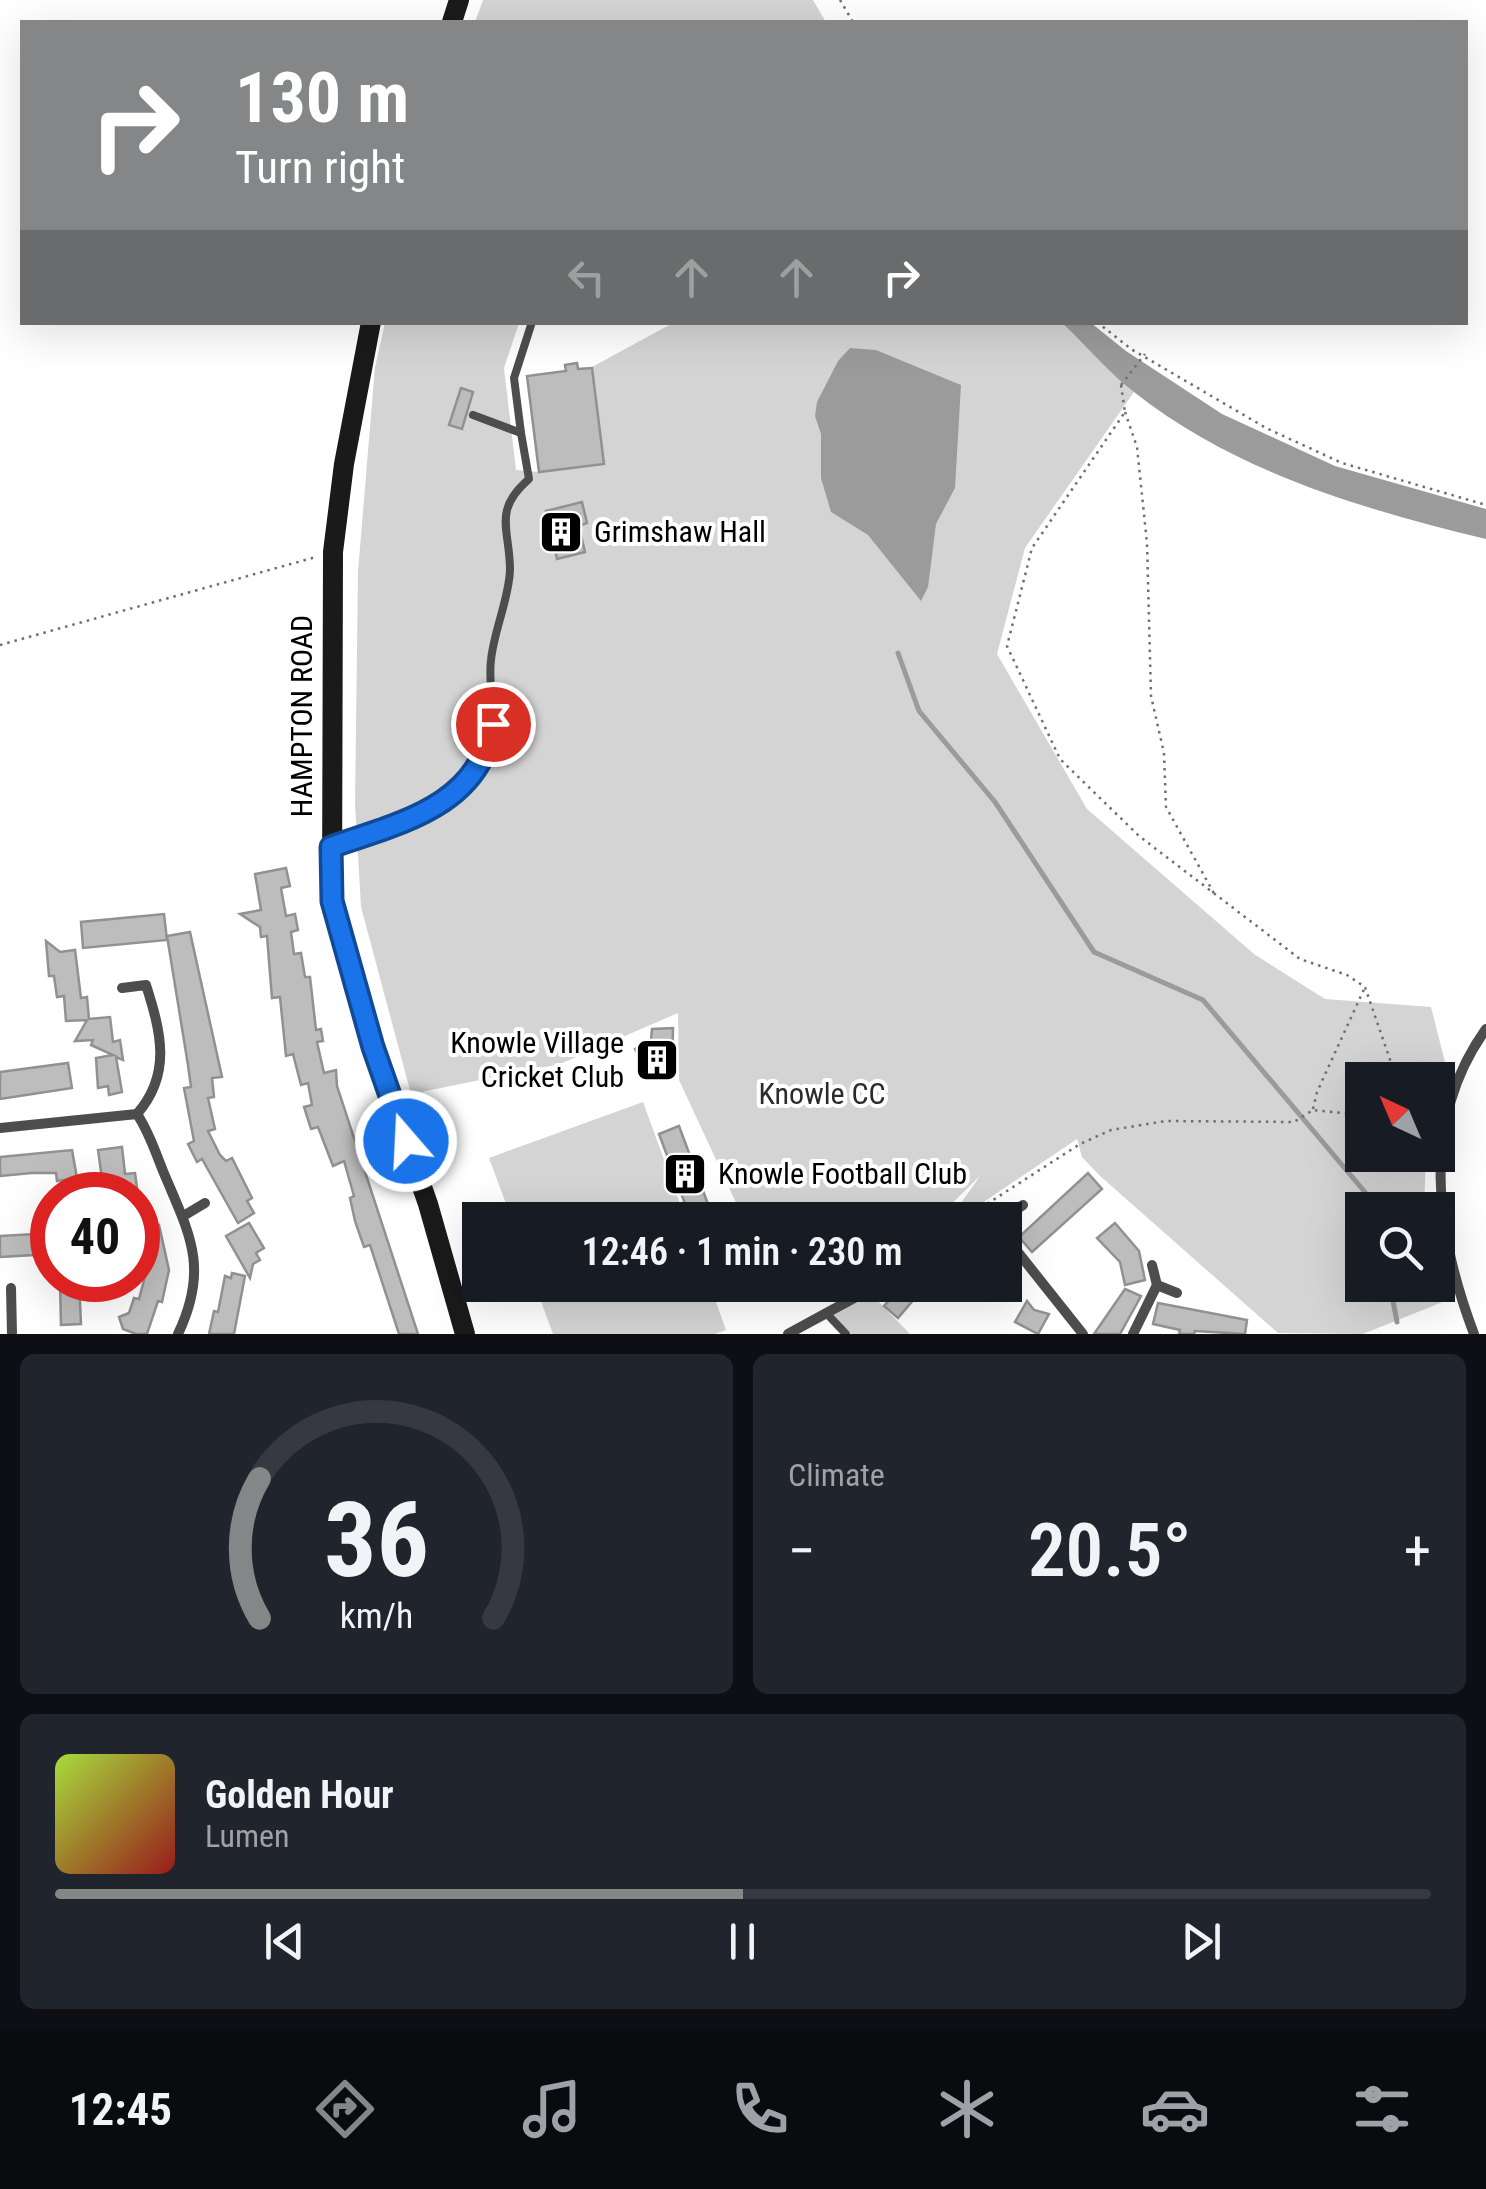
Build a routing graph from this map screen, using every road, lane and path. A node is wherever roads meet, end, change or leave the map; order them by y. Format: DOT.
graph roads {
  1 [pos="370,325"];
  2 [pos="531,325"];
  3 [pos="1101,325"];
  4 [pos="1145,354"];
  5 [pos="1126,412"];
  6 [pos="473,416"];
  7 [pos="521,432"];
  8 [pos="1486,505"];
  9 [pos="333,552"];
  10 [pos="0,645"];
  11 [pos="331,847"];
  12 [pos="1216,898"];
  13 [pos="1365,987"];
  14 [pos="122,988"];
  15 [pos="1486,1029"];
  16 [pos="1392,1062"];
  17 [pos="1313,1110"];
  18 [pos="1345,1113"];
  19 [pos="137,1114"];
  20 [pos="0,1128"];
  21 [pos="990,1202"];
  22 [pos="204,1203"];
  23 [pos="185,1215"];
  24 [pos="1022,1257"];
  25 [pos="1152,1265"];
  26 [pos="1158,1286"];
  27 [pos="12,1288"];
  28 [pos="1177,1294"];
  29 [pos="850,1302"];
  30 [pos="828,1315"];
  31 [pos="12,1334"];
  32 [pos="178,1334"];
  33 [pos="464,1334"];
  34 [pos="788,1334"];
  35 [pos="846,1334"];
  36 [pos="1083,1334"];
  37 [pos="1133,1334"];
  38 [pos="1474,1334"];
  1 -- 9 [label="street, HAMPTON ROAD"];
  2 -- 7 [label="lane"];
  3 -- 8 [label="path"];
  4 -- 5 [label="path, bridge"];
  5 -- 12 [label="path"];
  5 -- 12 [label="path"];
  6 -- 7 [label="lane"];
  7 -- 11 [label="lane"];
  9 -- 10 [label="path"];
  9 -- 11 [label="street, HAMPTON ROAD"];
  11 -- 33 [label="street, HAMPTON ROAD"];
  12 -- 13 [label="path"];
  13 -- 16 [label="path"];
  13 -- 17 [label="path"];
  14 -- 19 [label="street"];
  15 -- 38 [label="street"];
  17 -- 18 [label="path"];
  17 -- 21 [label="path"];
  19 -- 20 [label="street"];
  19 -- 23 [label="street"];
  22 -- 23 [label="street"];
  23 -- 32 [label="street"];
  24 -- 36 [label="street"];
  25 -- 26 [label="street"];
  26 -- 28 [label="street"];
  26 -- 37 [label="street"];
  27 -- 31 [label="street"];
  29 -- 30 [label="street"];
  30 -- 34 [label="street"];
  30 -- 35 [label="lane"];
}
